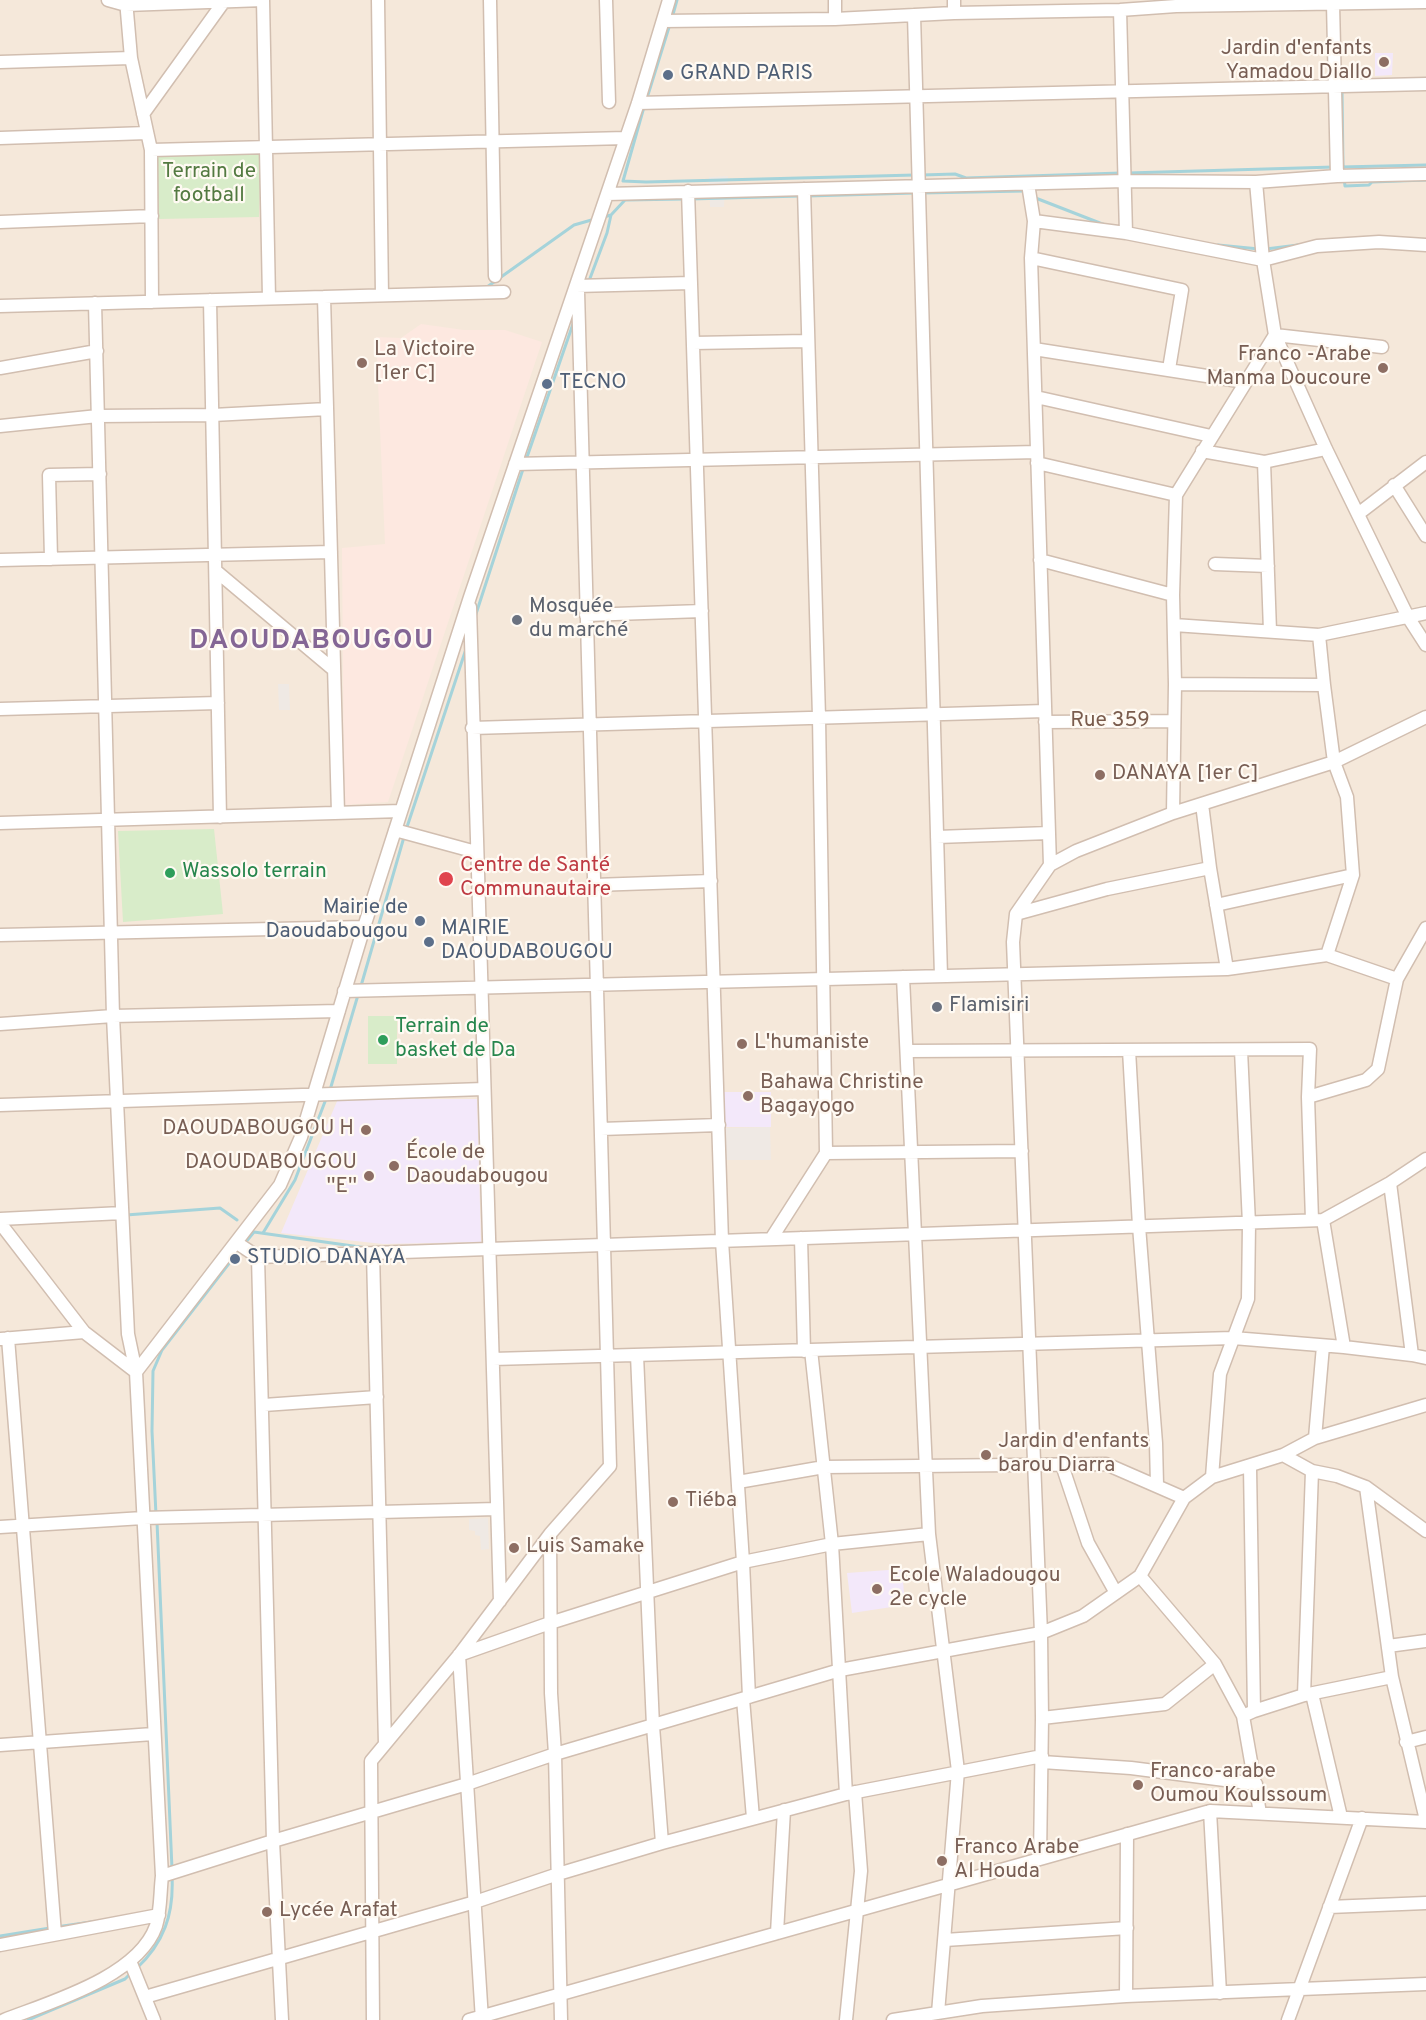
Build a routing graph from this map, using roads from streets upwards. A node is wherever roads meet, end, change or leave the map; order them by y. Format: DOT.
graph roads {
  1 [pos="108,0"];
  2 [pos="263,0"];
  3 [pos="378,0"];
  4 [pos="490,0"];
  5 [pos="606,0"];
  6 [pos="669,0"];
  7 [pos="835,0"];
  8 [pos="225,1"];
  9 [pos="1408,1"];
  10 [pos="126,2"];
  11 [pos="1297,2"];
  12 [pos="1426,2"];
  13 [pos="1176,3"];
  14 [pos="1333,4"];
  15 [pos="1064,5"];
  16 [pos="954,6"];
  17 [pos="1120,9"];
  18 [pos="914,15"];
  19 [pos="836,19"];
  20 [pos="663,21"];
  21 [pos="131,58"];
  22 [pos="0,62"];
  23 [pos="1426,84"];
  24 [pos="1336,86"];
  25 [pos="1123,91"];
  26 [pos="916,96"];
  27 [pos="609,102"];
  28 [pos="639,103"];
  29 [pos="143,114"];
  30 [pos="147,133"];
  31 [pos="0,138"];
  32 [pos="626,138"];
  33 [pos="492,141"];
  34 [pos="380,144"];
  35 [pos="266,147"];
  36 [pos="151,150"];
  37 [pos="1426,174"];
  38 [pos="1337,176"];
  39 [pos="1125,181"];
  40 [pos="1256,182"];
  41 [pos="1029,184"];
  42 [pos="918,186"];
  43 [pos="804,189"];
  44 [pos="688,191"];
  45 [pos="607,194"];
  46 [pos="152,216"];
  47 [pos="1034,221"];
  48 [pos="0,222"];
  49 [pos="1126,233"];
  50 [pos="1426,245"];
  51 [pos="1031,258"];
  52 [pos="1263,260"];
  53 [pos="495,276"];
  54 [pos="691,283"];
  55 [pos="577,286"];
  56 [pos="504,292"];
  57 [pos="382,296"];
  58 [pos="324,297"];
  59 [pos="269,298"];
  60 [pos="210,300"];
  61 [pos="152,302"];
  62 [pos="94,303"];
  63 [pos="0,306"];
  64 [pos="1275,335"];
  65 [pos="807,341"];
  66 [pos="693,343"];
  67 [pos="1382,347"];
  68 [pos="1034,349"];
  69 [pos="97,351"];
  70 [pos="0,368"];
  71 [pos="1168,369"];
  72 [pos="1245,382"];
  73 [pos="1036,398"];
  74 [pos="327,409"];
  75 [pos="213,415"];
  76 [pos="98,416"];
  77 [pos="0,426"];
  78 [pos="1211,436"];
  79 [pos="1326,449"];
  80 [pos="1202,451"];
  81 [pos="926,454"];
  82 [pos="810,456"];
  83 [pos="1037,458"];
  84 [pos="697,459"];
  85 [pos="582,462"];
  86 [pos="1264,462"];
  87 [pos="1426,462"];
  88 [pos="515,464"];
  89 [pos="100,474"];
  90 [pos="1394,485"];
  91 [pos="1176,495"];
  92 [pos="1358,514"];
  93 [pos="1426,536"];
  94 [pos="331,552"];
  95 [pos="215,555"];
  96 [pos="102,558"];
  97 [pos="51,559"];
  98 [pos="0,560"];
  99 [pos="1040,560"];
  100 [pos="1215,564"];
  101 [pos="1268,566"];
  102 [pos="216,571"];
  103 [pos="1173,595"];
  104 [pos="470,597"];
  105 [pos="702,611"];
  106 [pos="1426,613"];
  107 [pos="586,615"];
  108 [pos="1408,617"];
  109 [pos="1174,625"];
  110 [pos="1270,632"];
  111 [pos="1319,635"];
  112 [pos="1426,645"];
  113 [pos="334,670"];
  114 [pos="1175,684"];
  115 [pos="1324,685"];
  116 [pos="218,703"];
  117 [pos="105,706"];
  118 [pos="0,709"];
  119 [pos="933,714"];
  120 [pos="1045,716"];
  121 [pos="819,717"];
  122 [pos="1426,717"];
  123 [pos="706,720"];
  124 [pos="1174,721"];
  125 [pos="589,724"];
  126 [pos="472,728"];
  127 [pos="1334,762"];
  128 [pos="1202,804"];
  129 [pos="401,811"];
  130 [pos="338,813"];
  131 [pos="1173,813"];
  132 [pos="220,817"];
  133 [pos="108,820"];
  134 [pos="0,824"];
  135 [pos="395,830"];
  136 [pos="1049,833"];
  137 [pos="937,837"];
  138 [pos="476,852"];
  139 [pos="1050,865"];
  140 [pos="1210,868"];
  141 [pos="1353,875"];
  142 [pos="711,881"];
  143 [pos="594,885"];
  144 [pos="1216,905"];
  145 [pos="1016,914"];
  146 [pos="364,927"];
  147 [pos="1426,928"];
  148 [pos="111,932"];
  149 [pos="0,935"];
  150 [pos="1327,955"];
  151 [pos="1227,969"];
  152 [pos="1014,974"];
  153 [pos="941,976"];
  154 [pos="903,977"];
  155 [pos="825,979"];
  156 [pos="1397,979"];
  157 [pos="714,981"];
  158 [pos="597,984"];
  159 [pos="481,987"];
  160 [pos="344,991"];
  161 [pos="339,1011"];
  162 [pos="113,1016"];
  163 [pos="0,1024"];
  164 [pos="1017,1050"];
  165 [pos="1129,1050"];
  166 [pos="1241,1050"];
  167 [pos="907,1051"];
  168 [pos="484,1089"];
  169 [pos="315,1096"];
  170 [pos="1308,1097"];
  171 [pos="117,1101"];
  172 [pos="0,1105"];
  173 [pos="719,1125"];
  174 [pos="601,1129"];
  175 [pos="1022,1151"];
  176 [pos="912,1152"];
  177 [pos="826,1153"];
  178 [pos="1426,1159"];
  179 [pos="1390,1183"];
  180 [pos="123,1213"];
  181 [pos="0,1219"];
  182 [pos="1318,1220"];
  183 [pos="0,1223"];
  184 [pos="1249,1224"];
  185 [pos="1139,1226"];
  186 [pos="1025,1230"];
  187 [pos="915,1234"];
  188 [pos="801,1238"];
  189 [pos="771,1239"];
  190 [pos="722,1241"];
  191 [pos="237,1243"];
  192 [pos="604,1245"];
  193 [pos="489,1249"];
  194 [pos="373,1253"];
  195 [pos="258,1257"];
  196 [pos="84,1332"];
  197 [pos="4,1338"];
  198 [pos="1233,1338"];
  199 [pos="1149,1341"];
  200 [pos="1029,1344"];
  201 [pos="1323,1346"];
  202 [pos="920,1347"];
  203 [pos="1344,1347"];
  204 [pos="808,1350"];
  205 [pos="729,1353"];
  206 [pos="637,1355"];
  207 [pos="1413,1355"];
  208 [pos="607,1356"];
  209 [pos="1426,1358"];
  210 [pos="493,1359"];
  211 [pos="136,1372"];
  212 [pos="377,1397"];
  213 [pos="264,1405"];
  214 [pos="1426,1405"];
  215 [pos="1315,1438"];
  216 [pos="1284,1455"];
  217 [pos="1034,1465"];
  218 [pos="1062,1465"];
  219 [pos="925,1466"];
  220 [pos="824,1467"];
  221 [pos="1250,1467"];
  222 [pos="1312,1471"];
  223 [pos="1212,1477"];
  224 [pos="738,1482"];
  225 [pos="1157,1485"];
  226 [pos="1366,1487"];
  227 [pos="1184,1498"];
  228 [pos="497,1509"];
  229 [pos="379,1511"];
  230 [pos="266,1514"];
  231 [pos="143,1518"];
  232 [pos="23,1525"];
  233 [pos="0,1527"];
  234 [pos="1426,1531"];
  235 [pos="929,1533"];
  236 [pos="550,1534"];
  237 [pos="832,1544"];
  238 [pos="743,1562"];
  239 [pos="1140,1576"];
  240 [pos="647,1593"];
  241 [pos="1116,1593"];
  242 [pos="500,1602"];
  243 [pos="550,1623"];
  244 [pos="1041,1633"];
  245 [pos="1426,1641"];
  246 [pos="1388,1646"];
  247 [pos="943,1651"];
  248 [pos="459,1655"];
  249 [pos="1215,1664"];
  250 [pos="840,1670"];
  251 [pos="1392,1677"];
  252 [pos="1308,1694"];
  253 [pos="746,1698"];
  254 [pos="1249,1714"];
  255 [pos="1042,1718"];
  256 [pos="653,1726"];
  257 [pos="153,1734"];
  258 [pos="1426,1737"];
  259 [pos="40,1742"];
  260 [pos="1406,1742"];
  261 [pos="385,1744"];
  262 [pos="0,1745"];
  263 [pos="555,1754"];
  264 [pos="1042,1759"];
  265 [pos="958,1771"];
  266 [pos="467,1784"];
  267 [pos="1256,1784"];
  268 [pos="850,1793"];
  269 [pos="784,1810"];
  270 [pos="1210,1811"];
  271 [pos="371,1812"];
  272 [pos="1260,1813"];
  273 [pos="1341,1817"];
  274 [pos="753,1818"];
  275 [pos="1362,1818"];
  276 [pos="1426,1821"];
  277 [pos="1127,1834"];
  278 [pos="273,1841"];
  279 [pos="662,1843"];
  280 [pos="1040,1859"];
  281 [pos="558,1874"];
  282 [pos="162,1876"];
  283 [pos="949,1884"];
  284 [pos="475,1902"];
  285 [pos="1426,1903"];
  286 [pos="1329,1907"];
  287 [pos="857,1911"];
  288 [pos="159,1915"];
  289 [pos="1127,1928"];
  290 [pos="372,1932"];
  291 [pos="777,1933"];
  292 [pos="55,1934"];
  293 [pos="945,1940"];
  294 [pos="0,1945"];
  295 [pos="280,1959"];
  296 [pos="130,1961"];
  297 [pos="1426,1984"];
  298 [pos="1300,1989"];
  299 [pos="1220,1993"];
  300 [pos="561,1994"];
  301 [pos="1126,1996"];
  302 [pos="145,1997"];
  303 [pos="939,2013"];
  304 [pos="482,2018"];
  305 [pos="4,2020"];
  306 [pos="154,2020"];
  307 [pos="282,2020"];
  308 [pos="373,2020"];
  309 [pos="469,2020"];
  310 [pos="561,2020"];
  311 [pos="846,2020"];
  312 [pos="893,2020"];
  313 [pos="1288,2020"];
  1 -- 10 [label="street"];
  2 -- 8 [label="street"];
  2 -- 35 [label="street"];
  3 -- 34 [label="street"];
  4 -- 33 [label="street"];
  5 -- 27 [label="street"];
  6 -- 20 [label="street"];
  7 -- 19 [label="street"];
  8 -- 10 [label="street"];
  8 -- 29 [label="street"];
  9 -- 12 [label="street"];
  9 -- 14 [label="street"];
  10 -- 21 [label="street"];
  11 -- 13 [label="street"];
  11 -- 14 [label="street"];
  13 -- 17 [label="street"];
  14 -- 24 [label="street"];
  15 -- 16 [label="street"];
  15 -- 17 [label="street"];
  16 -- 18 [label="street"];
  17 -- 25 [label="street"];
  18 -- 19 [label="street"];
  18 -- 26 [label="street"];
  19 -- 20 [label="street"];
  20 -- 28 [label="street"];
  21 -- 22 [label="street"];
  21 -- 29 [label="street"];
  23 -- 24 [label="street"];
  24 -- 25 [label="street"];
  24 -- 38 [label="street"];
  25 -- 26 [label="street"];
  25 -- 39 [label="street"];
  26 -- 28 [label="street"];
  26 -- 42 [label="street"];
  28 -- 32 [label="street"];
  29 -- 30 [label="street"];
  30 -- 31 [label="street"];
  30 -- 36 [label="street"];
  32 -- 33 [label="street"];
  32 -- 45 [label="street"];
  33 -- 34 [label="street"];
  33 -- 53 [label="street"];
  34 -- 35 [label="street"];
  34 -- 57 [label="street"];
  35 -- 36 [label="street"];
  35 -- 59 [label="street"];
  36 -- 46 [label="street"];
  37 -- 38 [label="street"];
  38 -- 40 [label="street"];
  39 -- 40 [label="street"];
  39 -- 41 [label="street"];
  39 -- 49 [label="street"];
  40 -- 52 [label="street"];
  41 -- 42 [label="street"];
  41 -- 47 [label="street"];
  42 -- 43 [label="street"];
  42 -- 81 [label="street"];
  43 -- 44 [label="street"];
  43 -- 65 [label="street"];
  44 -- 45 [label="street"];
  44 -- 54 [label="street"];
  45 -- 55 [label="street"];
  46 -- 48 [label="street"];
  46 -- 61 [label="street"];
  47 -- 49 [label="street"];
  47 -- 51 [label="street"];
  49 -- 52 [label="street"];
  50 -- 52 [label="street"];
  51 -- 68 [label="street"];
  51 -- 71 [label="street"];
  52 -- 64 [label="street"];
  54 -- 55 [label="street"];
  54 -- 66 [label="street"];
  55 -- 85 [label="street"];
  55 -- 88 [label="street"];
  56 -- 57 [label="street"];
  57 -- 58 [label="street"];
  58 -- 59 [label="street"];
  58 -- 74 [label="street"];
  59 -- 60 [label="street"];
  60 -- 61 [label="street"];
  60 -- 75 [label="street"];
  61 -- 62 [label="street"];
  62 -- 63 [label="street"];
  62 -- 69 [label="street"];
  64 -- 67 [label="street"];
  64 -- 72 [label="street"];
  64 -- 79 [label="street"];
  65 -- 66 [label="street"];
  65 -- 82 [label="street"];
  66 -- 84 [label="street"];
  68 -- 71 [label="street"];
  68 -- 73 [label="street"];
  69 -- 70 [label="street"];
  69 -- 76 [label="street"];
  71 -- 72 [label="street"];
  72 -- 78 [label="street"];
  73 -- 78 [label="street"];
  73 -- 83 [label="street"];
  74 -- 75 [label="street"];
  74 -- 94 [label="street"];
  75 -- 76 [label="street"];
  75 -- 95 [label="street"];
  76 -- 77 [label="street"];
  76 -- 89 [label="street"];
  78 -- 80 [label="street"];
  79 -- 86 [label="street"];
  79 -- 92 [label="street"];
  80 -- 86 [label="street"];
  80 -- 91 [label="street"];
  81 -- 82 [label="street"];
  81 -- 83 [label="street"];
  81 -- 119 [label="street"];
  82 -- 84 [label="street"];
  82 -- 121 [label="street"];
  83 -- 91 [label="street"];
  83 -- 99 [label="street"];
  84 -- 85 [label="street"];
  84 -- 105 [label="street"];
  85 -- 88 [label="street"];
  85 -- 107 [label="street"];
  86 -- 101 [label="street"];
  87 -- 90 [label="street"];
  88 -- 104 [label="street"];
  89 -- 96 [label="street"];
  89 -- 97 [label="street"];
  90 -- 92 [label="street"];
  90 -- 93 [label="street"];
  91 -- 103 [label="street"];
  92 -- 108 [label="street"];
  94 -- 95 [label="street"];
  94 -- 113 [label="street"];
  95 -- 96 [label="street"];
  95 -- 102 [label="street"];
  96 -- 97 [label="street"];
  96 -- 117 [label="street"];
  97 -- 98 [label="street"];
  99 -- 103 [label="street"];
  99 -- 120 [label="street"];
  100 -- 101 [label="street"];
  101 -- 110 [label="street"];
  102 -- 113 [label="street"];
  102 -- 116 [label="street"];
  103 -- 109 [label="street"];
  104 -- 126 [label="street"];
  104 -- 129 [label="street"];
  105 -- 107 [label="street"];
  105 -- 123 [label="street"];
  106 -- 108 [label="street"];
  107 -- 125 [label="street"];
  108 -- 111 [label="street"];
  108 -- 112 [label="street"];
  109 -- 110 [label="street"];
  109 -- 114 [label="street"];
  110 -- 111 [label="street"];
  111 -- 115 [label="street"];
  113 -- 130 [label="street"];
  114 -- 115 [label="street"];
  114 -- 124 [label="street"];
  115 -- 127 [label="street"];
  116 -- 117 [label="street"];
  116 -- 132 [label="street"];
  117 -- 118 [label="street"];
  117 -- 133 [label="street"];
  119 -- 120 [label="street, Rue 359"];
  119 -- 121 [label="street, Rue 359"];
  119 -- 137 [label="street"];
  120 -- 124 [label="street, Rue 359"];
  120 -- 136 [label="street"];
  121 -- 123 [label="street, Rue 359"];
  121 -- 155 [label="street"];
  122 -- 127 [label="street"];
  123 -- 125 [label="street, Rue 359"];
  123 -- 142 [label="street"];
  124 -- 131 [label="street"];
  125 -- 126 [label="street, Rue 359"];
  125 -- 143 [label="street"];
  126 -- 138 [label="street"];
  127 -- 128 [label="street"];
  127 -- 141 [label="street"];
  128 -- 131 [label="street"];
  128 -- 140 [label="street"];
  129 -- 130 [label="street"];
  129 -- 135 [label="street"];
  130 -- 132 [label="street"];
  131 -- 139 [label="street"];
  132 -- 133 [label="street"];
  133 -- 134 [label="street"];
  133 -- 148 [label="street"];
  135 -- 138 [label="street"];
  135 -- 146 [label="street"];
  136 -- 137 [label="street"];
  136 -- 139 [label="street"];
  137 -- 153 [label="street"];
  138 -- 159 [label="street"];
  139 -- 145 [label="street"];
  140 -- 144 [label="street"];
  140 -- 145 [label="street"];
  141 -- 144 [label="street"];
  141 -- 150 [label="street"];
  142 -- 143 [label="street"];
  142 -- 157 [label="street"];
  143 -- 158 [label="street"];
  144 -- 151 [label="street"];
  145 -- 152 [label="street"];
  146 -- 148 [label="street"];
  146 -- 160 [label="street"];
  147 -- 156 [label="street"];
  148 -- 149 [label="street"];
  148 -- 162 [label="street"];
  150 -- 151 [label="street"];
  150 -- 156 [label="street"];
  151 -- 152 [label="street"];
  152 -- 153 [label="street"];
  152 -- 164 [label="street"];
  153 -- 154 [label="street"];
  154 -- 155 [label="street"];
  154 -- 167 [label="street"];
  155 -- 157 [label="street"];
  155 -- 177 [label="street"];
  156 -- 170 [label="street"];
  157 -- 158 [label="street"];
  157 -- 173 [label="street"];
  158 -- 159 [label="street"];
  158 -- 174 [label="street"];
  159 -- 160 [label="street"];
  159 -- 168 [label="street"];
  160 -- 161 [label="street"];
  161 -- 162 [label="street"];
  161 -- 169 [label="street"];
  162 -- 163 [label="street"];
  162 -- 171 [label="street"];
  164 -- 165 [label="street"];
  164 -- 167 [label="street"];
  164 -- 175 [label="street"];
  165 -- 166 [label="street"];
  165 -- 185 [label="street"];
  166 -- 170 [label="street"];
  166 -- 184 [label="street"];
  167 -- 176 [label="street"];
  168 -- 169 [label="street"];
  168 -- 193 [label="street"];
  169 -- 171 [label="street"];
  169 -- 191 [label="street"];
  170 -- 182 [label="street"];
  171 -- 172 [label="street"];
  171 -- 180 [label="street"];
  173 -- 174 [label="street"];
  173 -- 190 [label="street"];
  174 -- 192 [label="street"];
  175 -- 176 [label="street"];
  175 -- 186 [label="street"];
  176 -- 177 [label="street"];
  176 -- 187 [label="street"];
  177 -- 189 [label="street"];
  178 -- 179 [label="street"];
  179 -- 182 [label="street"];
  179 -- 207 [label="street"];
  180 -- 181 [label="street"];
  180 -- 211 [label="street"];
  182 -- 184 [label="street"];
  182 -- 203 [label="street"];
  183 -- 196 [label="street"];
  184 -- 185 [label="street"];
  184 -- 198 [label="street"];
  185 -- 186 [label="street"];
  185 -- 199 [label="street"];
  186 -- 187 [label="street"];
  186 -- 200 [label="street"];
  187 -- 188 [label="street"];
  187 -- 202 [label="street"];
  188 -- 189 [label="street"];
  188 -- 204 [label="street"];
  189 -- 190 [label="street"];
  190 -- 192 [label="street"];
  190 -- 205 [label="street"];
  191 -- 195 [label="street"];
  191 -- 211 [label="street"];
  192 -- 193 [label="street"];
  192 -- 208 [label="street"];
  193 -- 194 [label="street"];
  193 -- 210 [label="street"];
  194 -- 195 [label="street"];
  194 -- 212 [label="street"];
  195 -- 213 [label="street"];
  196 -- 197 [label="street"];
  196 -- 211 [label="street"];
  197 -- 232 [label="street"];
  198 -- 199 [label="street"];
  198 -- 201 [label="street"];
  198 -- 223 [label="street"];
  199 -- 200 [label="street"];
  199 -- 225 [label="street"];
  200 -- 202 [label="street"];
  200 -- 217 [label="street"];
  201 -- 203 [label="street"];
  201 -- 215 [label="street"];
  202 -- 204 [label="street"];
  202 -- 219 [label="street"];
  203 -- 207 [label="street"];
  204 -- 205 [label="street"];
  204 -- 220 [label="street"];
  205 -- 206 [label="street"];
  205 -- 224 [label="street"];
  206 -- 208 [label="street"];
  206 -- 240 [label="street"];
  207 -- 209 [label="street"];
  208 -- 210 [label="street"];
  208 -- 236 [label="street"];
  210 -- 228 [label="street"];
  211 -- 231 [label="street"];
  212 -- 213 [label="street"];
  212 -- 229 [label="street"];
  213 -- 230 [label="street"];
  214 -- 215 [label="street"];
  215 -- 216 [label="street"];
  216 -- 221 [label="street"];
  216 -- 222 [label="street"];
  217 -- 218 [label="street"];
  217 -- 219 [label="street"];
  217 -- 244 [label="street"];
  218 -- 225 [label="street"];
  218 -- 241 [label="street"];
  219 -- 220 [label="street"];
  219 -- 235 [label="street"];
  220 -- 224 [label="street"];
  220 -- 237 [label="street"];
  221 -- 223 [label="street"];
  221 -- 254 [label="street"];
  222 -- 226 [label="street"];
  222 -- 252 [label="street"];
  223 -- 227 [label="street"];
  224 -- 238 [label="street"];
  225 -- 227 [label="street"];
  226 -- 234 [label="street"];
  226 -- 246 [label="street"];
  227 -- 239 [label="street"];
  228 -- 229 [label="street"];
  228 -- 242 [label="street"];
  229 -- 230 [label="street"];
  229 -- 261 [label="street"];
  230 -- 231 [label="street"];
  230 -- 278 [label="street"];
  231 -- 232 [label="street"];
  231 -- 257 [label="street"];
  232 -- 233 [label="street"];
  232 -- 259 [label="street"];
  235 -- 237 [label="street"];
  235 -- 247 [label="street"];
  236 -- 242 [label="street"];
  236 -- 243 [label="street"];
  237 -- 238 [label="street"];
  237 -- 250 [label="street"];
  238 -- 240 [label="street"];
  238 -- 253 [label="street"];
  239 -- 241 [label="street"];
  239 -- 249 [label="street"];
  240 -- 243 [label="street"];
  240 -- 256 [label="street"];
  241 -- 244 [label="street"];
  242 -- 248 [label="street"];
  243 -- 248 [label="street"];
  243 -- 263 [label="street"];
  244 -- 247 [label="street"];
  244 -- 255 [label="street"];
  245 -- 246 [label="street"];
  246 -- 251 [label="street"];
  247 -- 250 [label="street"];
  247 -- 265 [label="street"];
  248 -- 261 [label="street"];
  248 -- 266 [label="street"];
  249 -- 254 [label="street"];
  249 -- 255 [label="street"];
  250 -- 253 [label="street"];
  250 -- 268 [label="street"];
  251 -- 252 [label="street"];
  251 -- 260 [label="street"];
  252 -- 254 [label="street"];
  252 -- 273 [label="street"];
  253 -- 256 [label="street"];
  253 -- 274 [label="street"];
  254 -- 267 [label="street"];
  255 -- 264 [label="street"];
  256 -- 263 [label="street"];
  256 -- 279 [label="street"];
  257 -- 259 [label="street"];
  257 -- 282 [label="street"];
  258 -- 260 [label="street"];
  259 -- 262 [label="street"];
  259 -- 292 [label="street"];
  260 -- 276 [label="street"];
  261 -- 271 [label="street"];
  263 -- 266 [label="street"];
  263 -- 281 [label="street"];
  264 -- 265 [label="street"];
  264 -- 267 [label="street"];
  264 -- 280 [label="street"];
  265 -- 268 [label="street"];
  265 -- 283 [label="street"];
  266 -- 271 [label="street"];
  266 -- 284 [label="street"];
  267 -- 272 [label="street"];
  268 -- 269 [label="street"];
  268 -- 287 [label="street"];
  269 -- 274 [label="street"];
  269 -- 291 [label="street"];
  270 -- 272 [label="street"];
  270 -- 277 [label="street"];
  270 -- 299 [label="street"];
  271 -- 278 [label="street"];
  271 -- 290 [label="street"];
  272 -- 273 [label="street"];
  273 -- 275 [label="street"];
  274 -- 279 [label="street"];
  275 -- 276 [label="street"];
  275 -- 286 [label="street"];
  277 -- 280 [label="street"];
  277 -- 289 [label="street"];
  278 -- 282 [label="street"];
  278 -- 295 [label="street"];
  279 -- 281 [label="street"];
  280 -- 283 [label="street"];
  281 -- 284 [label="street"];
  281 -- 300 [label="street"];
  282 -- 288 [label="street"];
  283 -- 287 [label="street"];
  283 -- 293 [label="street"];
  284 -- 290 [label="street"];
  284 -- 304 [label="street"];
  285 -- 286 [label="street"];
  286 -- 298 [label="street"];
  287 -- 291 [label="street"];
  287 -- 311 [label="street"];
  288 -- 292 [label="street"];
  288 -- 296 [label="street"];
  289 -- 293 [label="street"];
  289 -- 301 [label="street"];
  290 -- 295 [label="street"];
  290 -- 308 [label="street"];
  291 -- 300 [label="street"];
  292 -- 294 [label="street"];
  293 -- 303 [label="street"];
  295 -- 302 [label="street"];
  295 -- 307 [label="street"];
  296 -- 302 [label="street"];
  296 -- 305 [label="street"];
  297 -- 298 [label="street"];
  298 -- 299 [label="street"];
  298 -- 313 [label="street"];
  299 -- 301 [label="street"];
  300 -- 304 [label="street"];
  300 -- 310 [label="street"];
  301 -- 303 [label="street"];
  302 -- 306 [label="street"];
  303 -- 312 [label="street"];
  304 -- 309 [label="street"];
}
